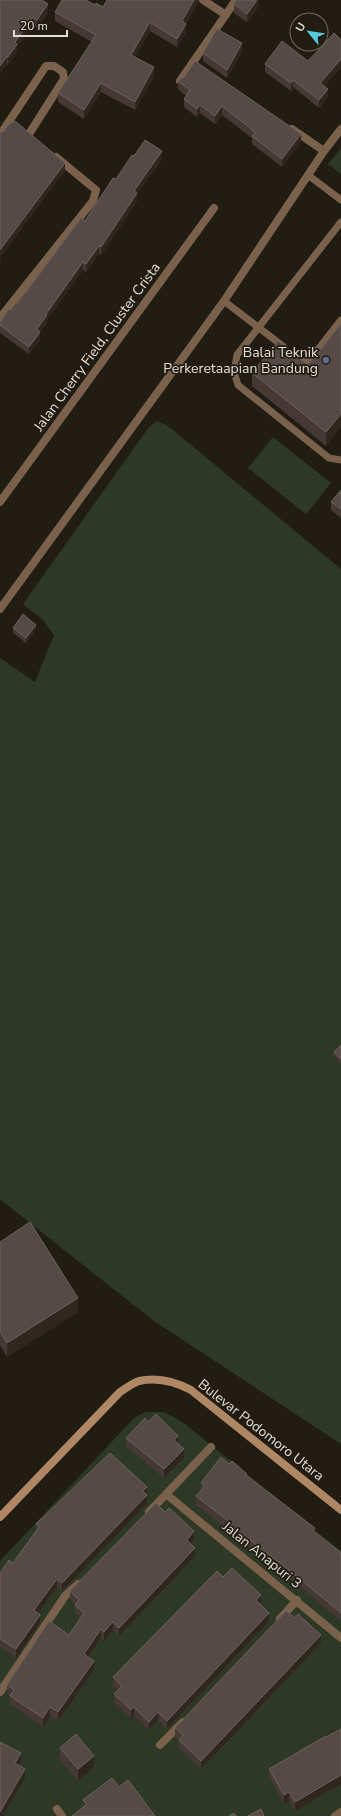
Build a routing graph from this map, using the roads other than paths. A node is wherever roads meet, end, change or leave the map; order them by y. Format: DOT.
graph roads {
  1 [pos="203,0"];
  2 [pos="236,0"];
  3 [pos="226,15"];
  4 [pos="180,81"];
  5 [pos="285,124"];
  6 [pos="23,129"];
  7 [pos="341,129"];
  8 [pos="0,135"];
  9 [pos="47,149"];
  10 [pos="324,151"];
  11 [pos="308,175"];
  12 [pos="341,200"];
  13 [pos="214,208"];
  14 [pos="341,222"];
  15 [pos="224,301"];
  16 [pos="0,318"];
  17 [pos="341,320"];
  18 [pos="258,327"];
  19 [pos="341,460"];
  20 [pos="0,502"];
  21 [pos="0,609"];
  22 [pos="211,1447"];
  23 [pos="166,1494"];
  24 [pos="341,1510"];
  25 [pos="0,1517"];
  26 [pos="144,1517"];
  27 [pos="82,1579"];
  28 [pos="297,1600"];
  29 [pos="275,1624"];
  30 [pos="341,1638"];
  31 [pos="3,1682"];
  32 [pos="0,1692"];
  33 [pos="188,1716"];
  34 [pos="160,1745"];
  35 [pos="57,1809"];
  36 [pos="341,1812"];
  37 [pos="62,1816"];
  38 [pos="335,1816"];
  1 -- 3 [label="street"];
  2 -- 3 [label="street"];
  3 -- 4 [label="street"];
  5 -- 10 [label="street"];
  6 -- 6 [label="street"];
  6 -- 8 [label="street"];
  7 -- 10 [label="street"];
  9 -- 16 [label="street"];
  10 -- 11 [label="street"];
  11 -- 12 [label="lane"];
  11 -- 15 [label="street"];
  13 -- 20 [label="street, Jalan Cherry Field, Cluster Crista"];
  14 -- 18 [label="lane"];
  15 -- 18 [label="lane"];
  15 -- 21 [label="street"];
  17 -- 18 [label="lane"];
  18 -- 19 [label="lane"];
  22 -- 23 [label="street"];
  23 -- 26 [label="street"];
  23 -- 28 [label="street, Jalan Anapuri 3"];
  24 -- 25 [label="street, Bulevar Podomoro Utara"];
  27 -- 31 [label="street"];
  28 -- 29 [label="street"];
  28 -- 30 [label="street, Jalan Anapuri 3"];
  31 -- 32 [label="street"];
  33 -- 34 [label="street"];
  35 -- 37 [label="street"];
  36 -- 38 [label="street"];
}
